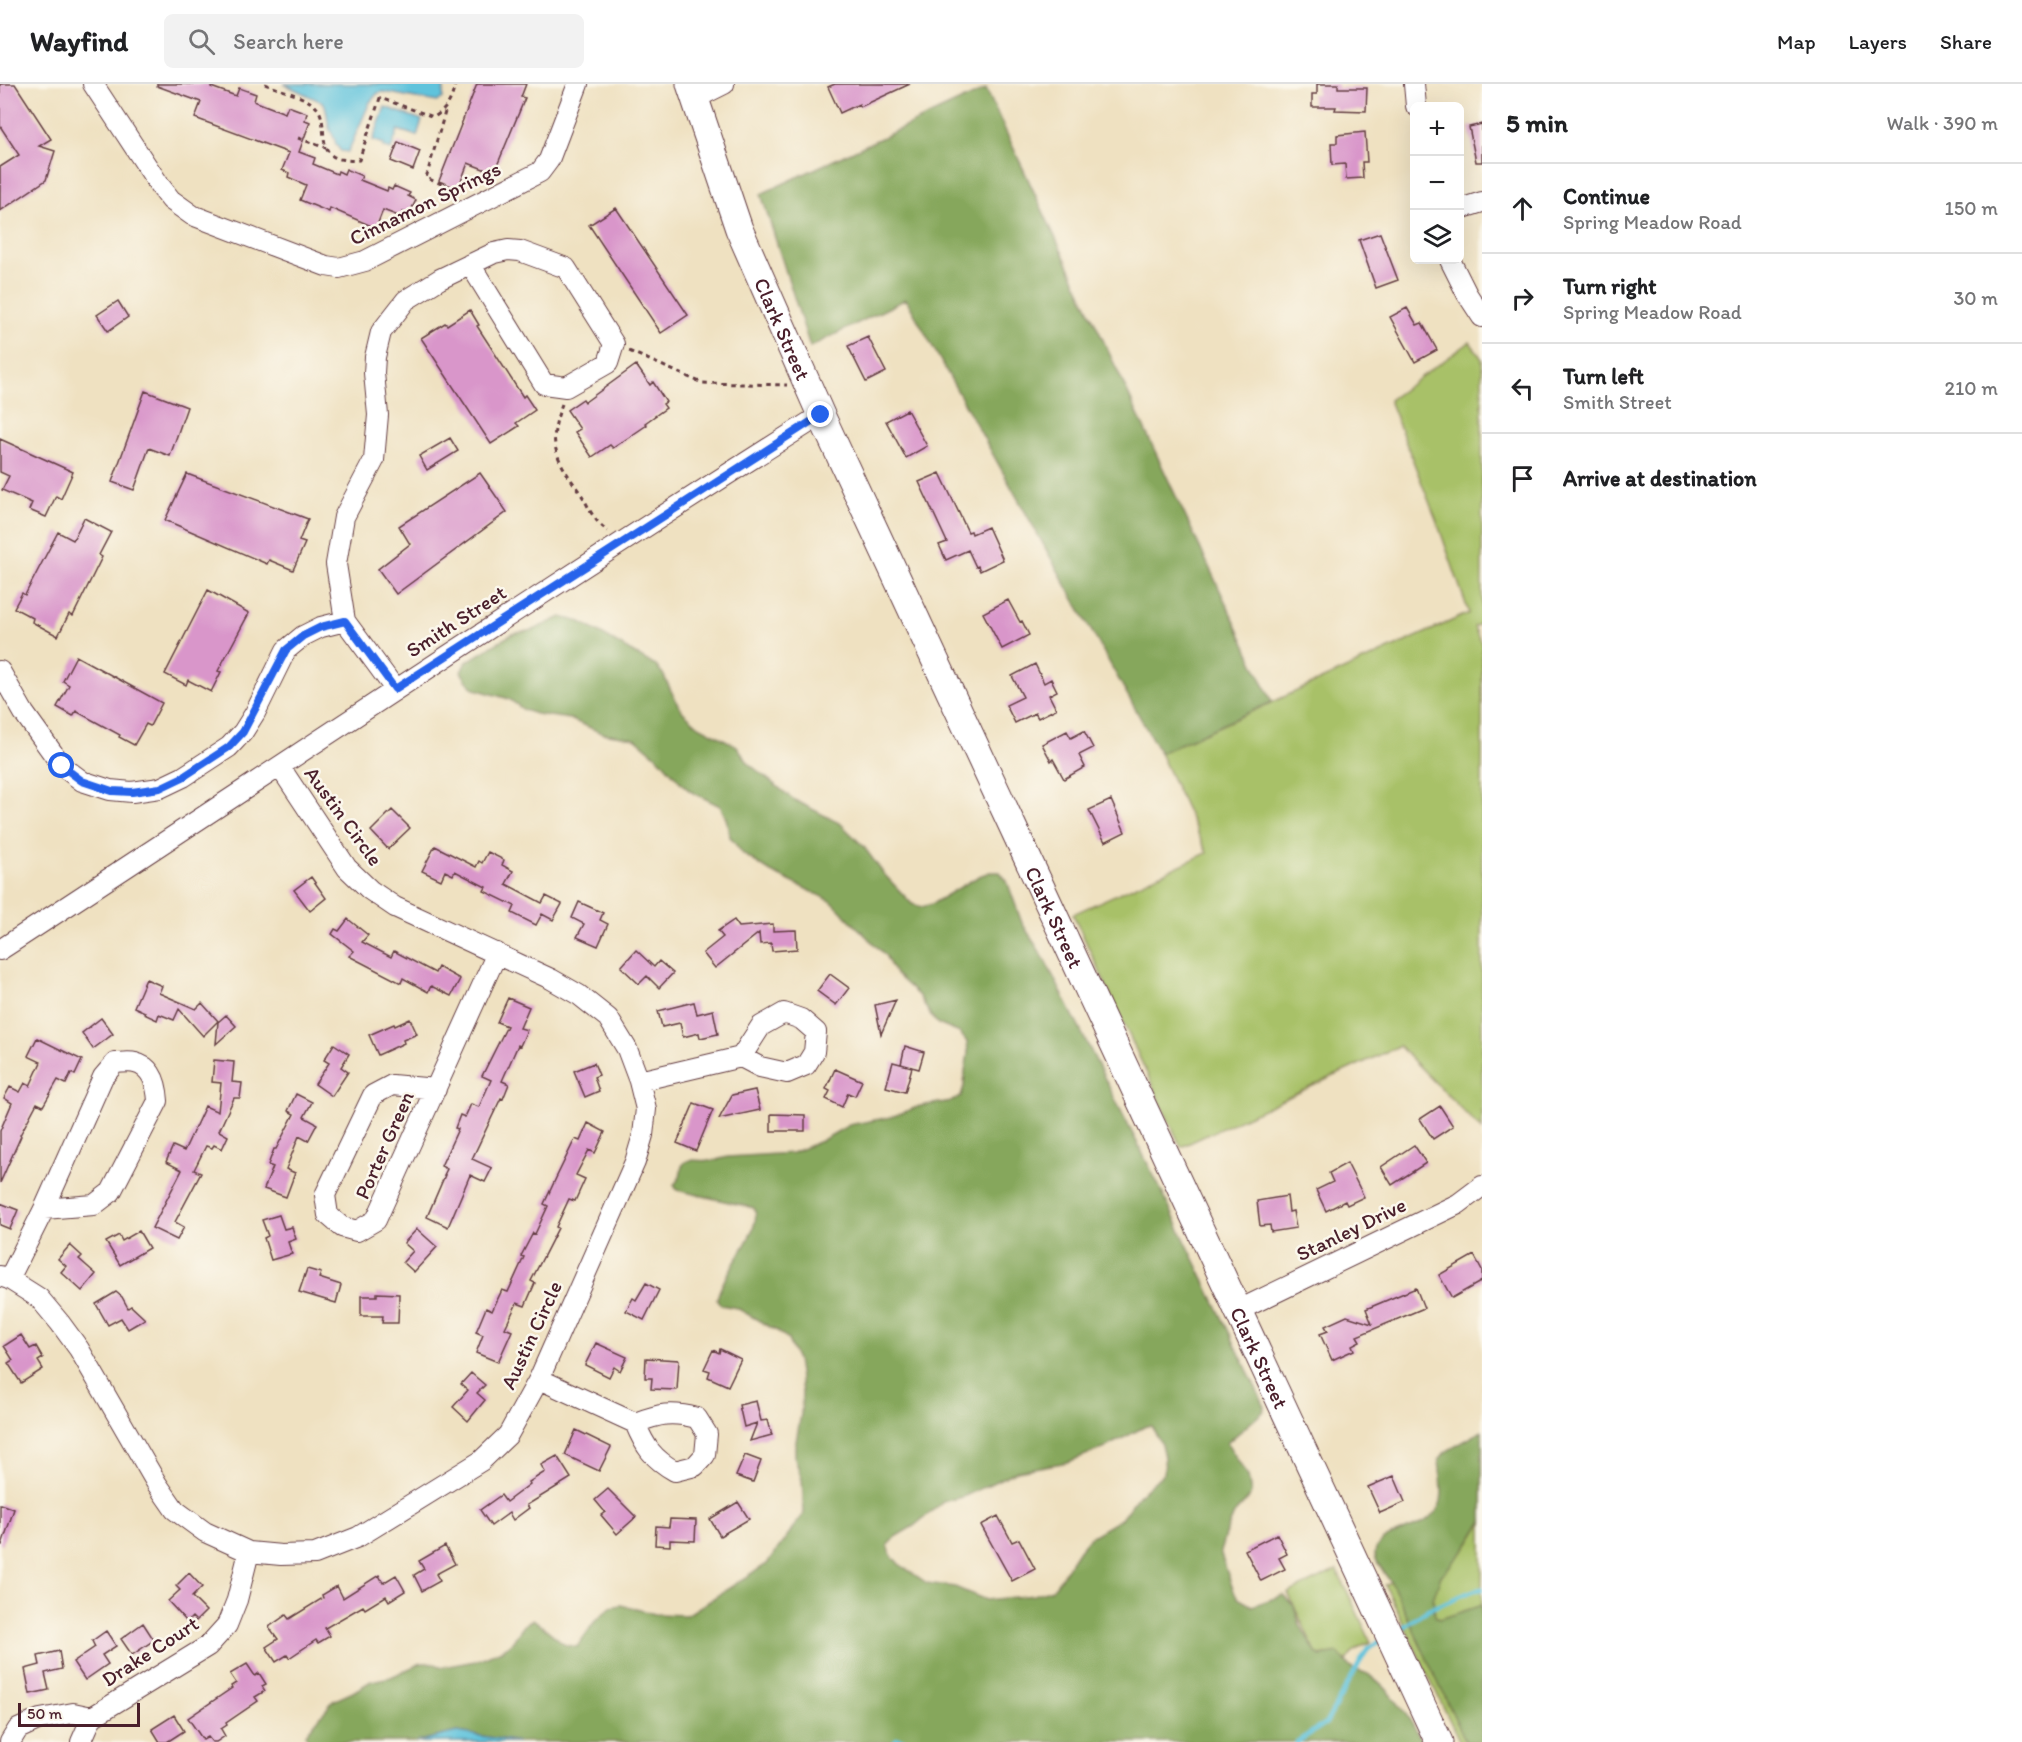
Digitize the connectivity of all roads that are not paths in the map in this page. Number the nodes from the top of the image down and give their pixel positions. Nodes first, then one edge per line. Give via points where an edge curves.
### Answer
1 (93, 84) edge
2 (578, 84) edge
3 (724, 84) edge
4 (1414, 84) edge
5 (692, 91) edge
6 (1416, 102) edge
7 (1482, 202) edge
8 (1464, 207) edge
9 (470, 264) junction
10 (1452, 264) edge
11 (1482, 317) edge
12 (821, 415) junction
13 (345, 621) junction
14 (0, 670) edge
15 (395, 689) junction
16 (280, 767) junction
17 (0, 950) edge
18 (497, 953) junction
19 (741, 1057) dead end
20 (639, 1081) junction
21 (436, 1089) junction
22 (1482, 1186) edge
23 (44, 1209) junction
24 (4, 1277) edge
25 (1237, 1311) junction
26 (539, 1379) junction
27 (635, 1423) dead end
28 (249, 1552) junction
29 (92, 1717) junction
30 (10, 1742) edge
31 (81, 1742) edge
32 (1438, 1742) edge

1 - 2 street, Cinnamon Springs via 176,204 203,220 339,268 365,261 537,174 546,165
3 - 5 street
4 - 6 street
5 - 12 main road, Clark Street via 739,229
7 - 8 street
9 - 9 street via 544,384 566,387 608,363 614,344 566,268 508,250
9 - 13 street via 406,300 381,332 374,373 378,415 374,460 344,517 336,564
10 - 11 street
12 - 15 street, Smith Street
12 - 25 main road, Clark Street
13 - 14 street via 321,627 286,650 249,723 229,747 160,788 132,792 82,781 62,766 24,713
13 - 15 street
15 - 16 street, Smith Street
16 - 17 street, Smith Street
16 - 18 street, Austin Circle via 347,868 370,891 395,907
18 - 20 street, Austin Circle via 579,995 608,1018
18 - 21 street, Porter Green
19 - 20 street
20 - 26 street, Austin Circle via 646,1109 635,1162
21 - 21 street, Porter Green via 376,1220 357,1231 342,1227 328,1215 325,1195 373,1095 392,1085
22 - 25 street, Stanley Drive via 1458,1204
23 - 23 street via 103,1077 115,1063 135,1063 150,1071 158,1101 111,1192 94,1204
23 - 24 street
24 - 28 street, Austin Circle via 39,1298 79,1349 175,1510 204,1532
25 - 32 main road, Clark Street
26 - 27 street
26 - 28 street, Austin Circle via 508,1435 481,1461 358,1537 315,1554
28 - 29 street, Drake Court via 227,1626 208,1646
29 - 30 street, Drake Court via 73,1713 40,1719 18,1729
29 - 31 street, Drake Court

